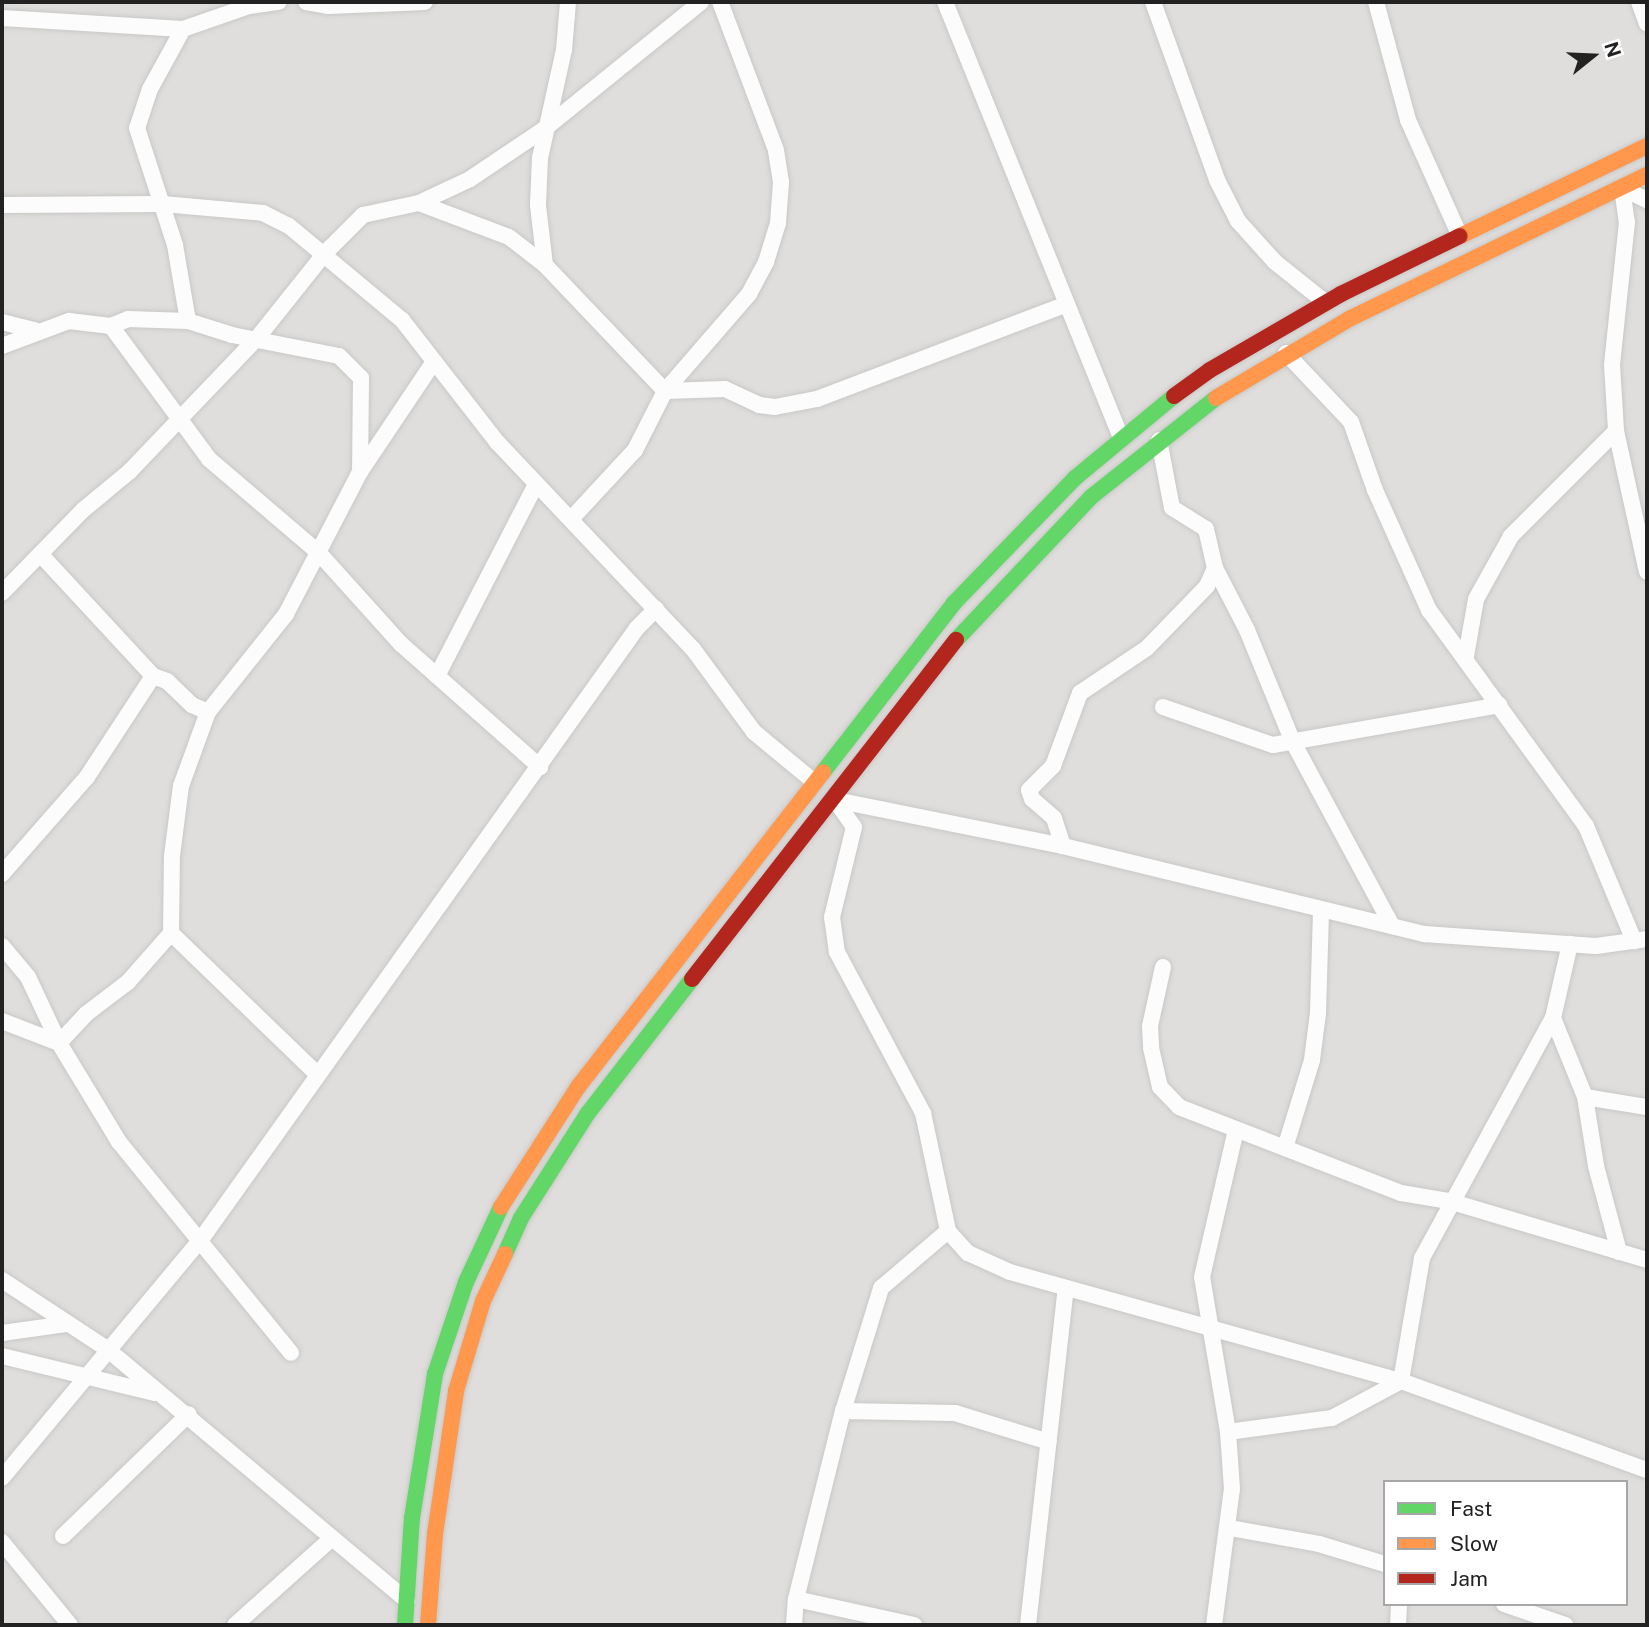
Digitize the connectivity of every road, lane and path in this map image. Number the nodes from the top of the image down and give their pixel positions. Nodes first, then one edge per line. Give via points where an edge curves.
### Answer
1 (279, 2) edge
2 (306, 2) edge
3 (425, 2) edge
4 (568, 2) edge
5 (701, 2) edge
6 (720, 2) edge
7 (945, 2) edge
8 (1153, 2) edge
9 (1376, 2) edge
10 (1639, 2) edge
11 (2, 18) edge
12 (1647, 24) edge
13 (183, 29) junction
14 (543, 130) junction
15 (1647, 146) edge
16 (1647, 175) edge
17 (1622, 187) junction
18 (1647, 200) edge
19 (419, 203) junction
20 (163, 204) junction
21 (2, 205) edge
22 (1460, 236) junction
23 (326, 253) junction
24 (545, 265) junction
25 (1325, 302) junction
26 (1066, 304) junction
27 (188, 321) junction
28 (2, 322) edge
29 (111, 326) junction
30 (37, 331) junction
31 (258, 337) junction
32 (2, 346) edge
33 (1286, 353) junction
34 (433, 363) junction
35 (664, 391) junction
36 (178, 417) junction
37 (1616, 431) junction
38 (1121, 438) junction
39 (1159, 440) junction
40 (360, 472) junction
41 (536, 484) junction
42 (1641, 508) edge
43 (572, 518) junction
44 (320, 553) junction
45 (41, 556) junction
46 (1215, 568) junction
47 (1647, 572) edge
48 (2, 593) edge
49 (656, 609) junction
50 (1466, 656) junction
51 (153, 676) junction
52 (437, 677) junction
53 (1500, 705) junction
54 (1163, 707) dead end
55 (208, 712) junction
56 (1293, 743) junction
57 (540, 767) junction
58 (813, 781) junction
59 (835, 800) junction
60 (1063, 846) junction
61 (2, 874) edge
62 (1321, 911) junction
63 (1392, 926) junction
64 (171, 933) junction
65 (1641, 940) edge
66 (1570, 944) junction
67 (2, 946) edge
68 (1164, 967) dead end
69 (1553, 1018) junction
70 (2, 1021) edge
71 (59, 1043) junction
72 (316, 1073) junction
73 (1585, 1097) junction
74 (1647, 1107) edge
75 (1237, 1130) junction
76 (1284, 1148) junction
77 (1450, 1202) junction
78 (948, 1231) junction
79 (202, 1238) junction
80 (1619, 1252) junction
81 (1647, 1260) edge
82 (2, 1280) edge
83 (1066, 1288) junction
84 (67, 1324) junction
85 (1209, 1328) junction
86 (2, 1333) edge
87 (107, 1349) junction
88 (291, 1353) dead end
89 (2, 1356) edge
90 (84, 1376) junction
91 (1401, 1381) junction
92 (161, 1394) junction
93 (843, 1411) junction
94 (189, 1414) junction
95 (1228, 1432) junction
96 (1049, 1442) junction
97 (1647, 1469) edge
98 (2, 1478) edge
99 (1230, 1528) junction
100 (62, 1536) dead end
101 (332, 1538) junction
102 (2, 1542) edge
103 (1383, 1563) edge
104 (796, 1599) junction
105 (407, 1601) junction
106 (1399, 1606) edge
107 (1510, 1606) edge
108 (70, 1625) edge
109 (235, 1625) edge
110 (405, 1625) edge
111 (428, 1625) edge
112 (794, 1625) edge
113 (914, 1625) edge
114 (1028, 1625) edge
115 (1214, 1625) edge
116 (1398, 1625) edge
117 (1565, 1625) edge

1 - 13 street via 249,6
2 - 3 street via 328,6
4 - 14 street via 564,50
5 - 14 street
6 - 35 street via 776,150 781,182 778,223 766,262 749,294
7 - 26 street
8 - 25 street via 1216,180 1238,220 1265,253
9 - 22 street via 1408,120
10 - 12 street
11 - 13 street
13 - 20 street via 150,89 137,128
14 - 19 street via 470,179
14 - 24 street via 538,205
15 - 22 main road
16 - 17 main road
17 - 18 street
17 - 33 main road
17 - 37 street via 1627,222 1612,365
19 - 23 street via 363,215
19 - 24 street via 509,237
20 - 21 street
20 - 23 street via 262,213
20 - 27 street via 176,245
22 - 25 main road
23 - 31 street
23 - 34 street via 402,320
24 - 35 street
25 - 38 main road via 1210,370
26 - 35 street via 817,399 775,407 759,405 725,389
26 - 38 street
27 - 29 street via 128,319
27 - 31 street via 232,335
28 - 30 street
29 - 30 street via 68,321
29 - 36 street
30 - 32 street
31 - 36 street
31 - 40 street via 339,356 353,365 361,378
33 - 39 main road
33 - 50 street via 1351,422 1423,598
34 - 40 street
34 - 41 street
35 - 43 street via 635,450
36 - 44 street via 209,459
36 - 45 street
37 - 42 street
37 - 50 street via 1511,536 1476,599
38 - 58 main road via 1019,533 954,603
39 - 46 street via 1171,508 1206,529
39 - 59 main road via 1091,497 969,624
40 - 44 street
41 - 43 street
41 - 52 street
42 - 47 street
43 - 49 street
44 - 52 street via 401,645
44 - 55 street via 286,614
45 - 48 street
45 - 51 street
46 - 56 street via 1247,630
46 - 60 street via 1207,586 1147,648 1080,692 1053,766 1029,790 1032,799 1054,818
49 - 57 street via 637,628
49 - 58 street via 754,732
50 - 53 street
51 - 55 street
51 - 61 street via 87,777
52 - 57 street
53 - 56 street
53 - 65 street via 1594,840
54 - 56 street via 1262,742
55 - 64 street via 181,786 172,856
56 - 63 street
57 - 72 street
58 - 105 main road via 578,1087 509,1190 466,1282 435,1374 412,1518
59 - 60 street
59 - 78 street via 854,827 832,917 837,952 923,1113
59 - 111 main road via 588,1113 521,1218 483,1301 456,1391 435,1534
60 - 62 street
62 - 63 street
62 - 76 street via 1312,1060
63 - 66 street via 1480,940
64 - 71 street via 128,982 86,1014
64 - 72 street
65 - 66 street
66 - 69 street
67 - 71 street via 28,977
68 - 75 street via 1150,1026 1160,1087 1179,1107
69 - 73 street
69 - 77 street
70 - 71 street
71 - 79 street via 119,1142
72 - 79 street via 310,1089
73 - 74 street
73 - 80 street via 1596,1166
75 - 76 street
75 - 85 street via 1202,1277
76 - 77 street via 1401,1193
77 - 80 street
77 - 91 street via 1422,1258
78 - 83 street via 988,1265
78 - 93 street via 881,1288
79 - 87 street
79 - 88 street
80 - 81 street
82 - 84 street
83 - 85 street
83 - 96 street
84 - 86 street
84 - 87 street
85 - 91 street
85 - 95 street
87 - 90 street
87 - 92 street
89 - 90 street
90 - 92 street
90 - 98 street
91 - 95 street via 1332,1418
91 - 97 street
92 - 94 street
93 - 96 street via 955,1413
93 - 104 street
94 - 100 street
94 - 101 street
95 - 99 street
96 - 114 street
99 - 103 street via 1319,1544
99 - 115 street
101 - 105 street
101 - 109 street
102 - 108 street
104 - 112 street
104 - 113 street
105 - 110 main road
106 - 116 street
107 - 117 street

